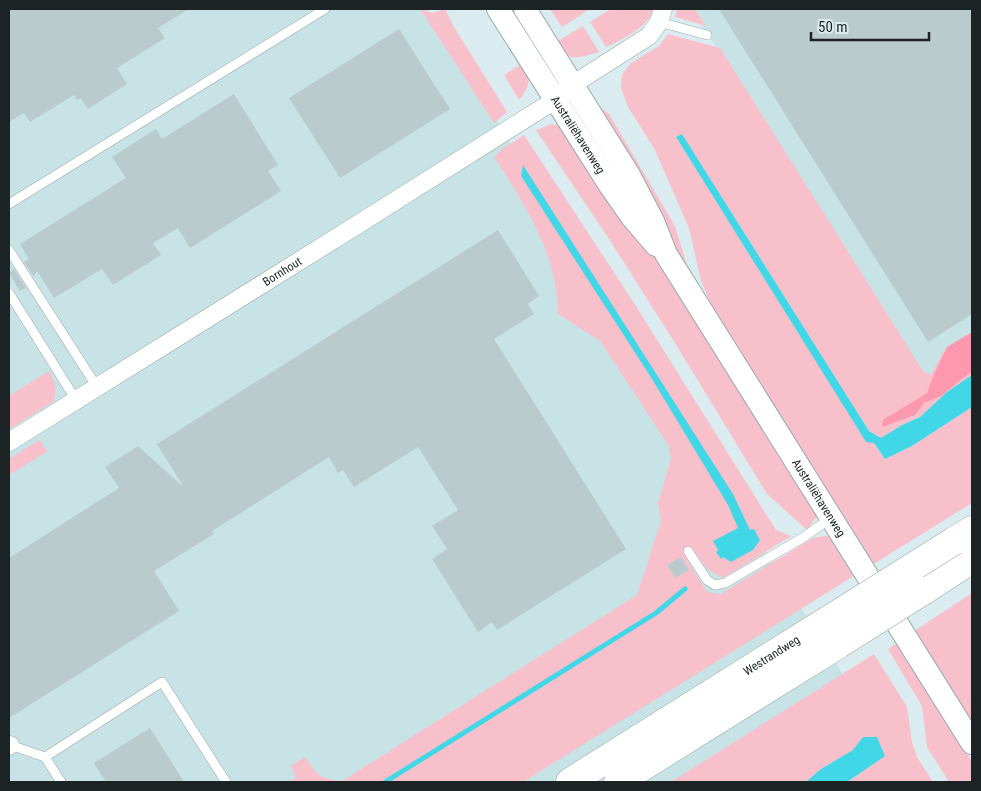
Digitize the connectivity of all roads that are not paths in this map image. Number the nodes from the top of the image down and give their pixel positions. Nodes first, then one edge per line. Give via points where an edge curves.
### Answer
1 (325, 9) edge
2 (498, 9) edge
3 (524, 9) edge
4 (661, 16) edge
5 (707, 35) dead end
6 (572, 85) junction
7 (555, 100) junction
8 (9, 204) edge
9 (9, 250) edge
10 (666, 254) junction
11 (9, 293) edge
12 (97, 388) junction
13 (76, 400) junction
14 (9, 442) edge
15 (832, 517) junction
16 (688, 551) dead end
17 (968, 554) edge
18 (832, 633) junction
19 (972, 743) edge
20 (9, 745) edge
21 (45, 757) junction
22 (61, 782) edge
23 (226, 782) edge
24 (570, 782) edge
25 (618, 782) edge

1 - 8 lane
2 - 7 street, Australiëhavenweg
3 - 6 street, Australiëhavenweg
4 - 5 lane
4 - 6 street, Australiëhavenweg via 649,36
6 - 7 street, Bornhout
6 - 10 street, Australiëhavenweg via 641,196
7 - 10 street, Australiëhavenweg via 632,217
7 - 12 street, Bornhout
9 - 12 lane
10 - 15 street, Australiëhavenweg
11 - 13 lane
12 - 13 street, Bornhout
13 - 14 street, Bornhout
15 - 16 lane via 725,583 715,585 707,580
15 - 19 street, Australiëhavenweg
17 - 18 highway, Westrandweg, bridge
17 - 18 highway, Westrandweg, bridge via 923,591
18 - 24 highway, Westrandweg
18 - 25 highway, Westrandweg
20 - 21 lane
21 - 22 lane
21 - 23 lane via 162,682

